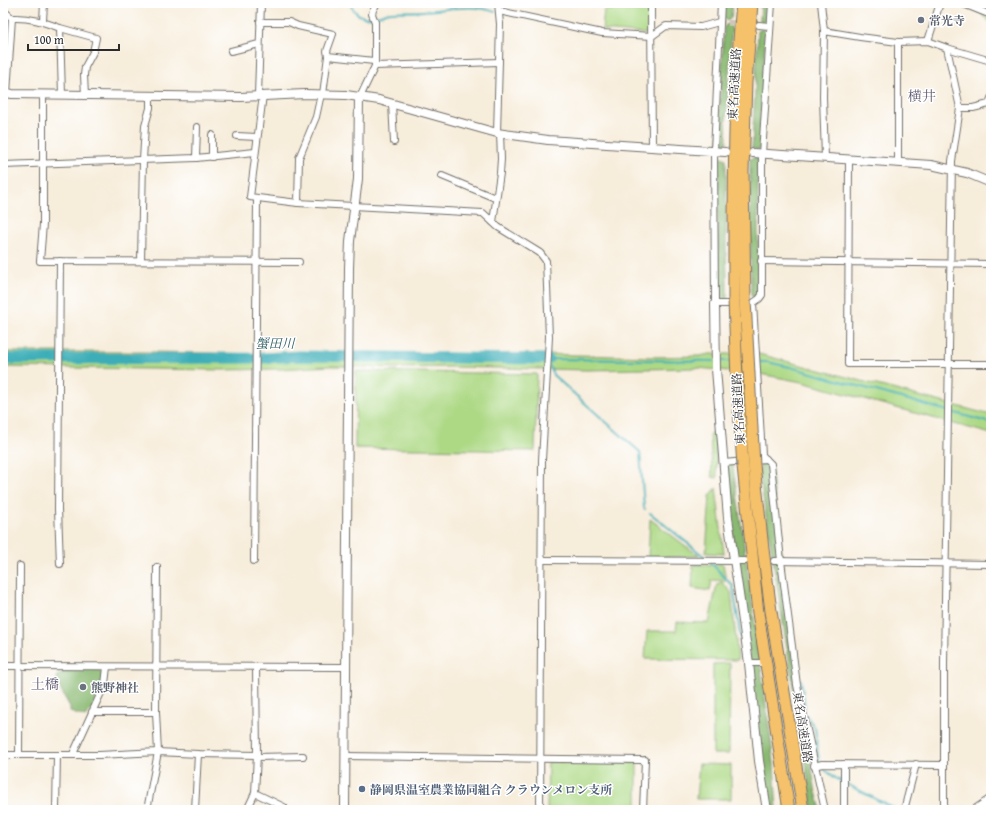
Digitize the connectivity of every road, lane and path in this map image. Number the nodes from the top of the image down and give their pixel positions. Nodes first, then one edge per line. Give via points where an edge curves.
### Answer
1 (44, 3) edge
2 (261, 3) edge
3 (377, 3) edge
4 (498, 3) edge
5 (721, 3) edge
6 (742, 3) edge
7 (752, 3) edge
8 (772, 3) edge
9 (821, 3) edge
10 (940, 3) edge
11 (961, 3) edge
12 (986, 3) edge
13 (991, 7) edge
14 (652, 8) dead end
15 (3, 10) edge
16 (499, 11) junction
17 (991, 15) edge
18 (12, 18) junction
19 (43, 21) junction
20 (260, 22) junction
21 (719, 22) junction
22 (759, 25) dead end
23 (770, 26) junction
24 (60, 28) junction
25 (824, 31) junction
26 (652, 36) junction
27 (928, 41) junction
28 (898, 42) junction
29 (259, 44) junction
30 (947, 48) junction
31 (231, 51) dead end
32 (328, 56) junction
33 (991, 61) edge
34 (499, 62) junction
35 (374, 63) junction
36 (5, 93) edge
37 (43, 94) junction
38 (322, 94) junction
39 (261, 95) junction
40 (62, 96) junction
41 (85, 96) junction
42 (150, 96) junction
43 (360, 97) junction
44 (991, 98) edge
45 (392, 103) junction
46 (960, 108) junction
47 (198, 127) dead end
48 (498, 133) junction
49 (212, 135) dead end
50 (237, 136) dead end
51 (257, 137) junction
52 (394, 142) dead end
53 (652, 147) junction
54 (714, 151) junction
55 (255, 152) junction
56 (725, 152) dead end
57 (752, 153) dead end
58 (762, 154) junction
59 (212, 157) junction
60 (196, 158) junction
61 (825, 158) junction
62 (849, 159) junction
63 (143, 160) junction
64 (898, 162) junction
65 (42, 164) junction
66 (3, 165) edge
67 (952, 169) junction
68 (442, 176) dead end
69 (991, 183) edge
70 (257, 198) junction
71 (496, 198) junction
72 (298, 203) junction
73 (354, 206) junction
74 (492, 222) junction
75 (60, 261) junction
76 (141, 261) junction
77 (257, 261) junction
78 (761, 261) junction
79 (299, 262) dead end
80 (849, 262) junction
81 (950, 263) junction
82 (991, 264) edge
83 (744, 301) junction
84 (715, 304) junction
85 (949, 364) junction
86 (991, 364) edge
87 (766, 459) junction
88 (724, 464) junction
89 (542, 560) junction
90 (254, 561) dead end
91 (734, 561) junction
92 (745, 561) dead end
93 (778, 561) junction
94 (946, 563) junction
95 (60, 564) dead end
96 (991, 564) edge
97 (20, 566) dead end
98 (157, 567) dead end
99 (794, 662) junction
100 (749, 663) junction
101 (760, 663) dead end
102 (787, 663) dead end
103 (3, 666) edge
104 (19, 666) junction
105 (107, 666) junction
106 (156, 667) junction
107 (256, 667) junction
108 (346, 667) junction
109 (785, 699) junction
110 (92, 712) junction
111 (156, 712) junction
112 (158, 752) junction
113 (73, 754) junction
114 (198, 754) junction
115 (3, 755) edge
116 (19, 755) junction
117 (57, 755) junction
118 (257, 756) junction
119 (303, 756) dead end
120 (345, 756) junction
121 (541, 759) junction
122 (844, 764) junction
123 (916, 764) junction
124 (944, 765) junction
125 (814, 766) junction
126 (256, 793) junction
127 (991, 799) edge
128 (284, 807) dead end
129 (56, 810) edge
130 (147, 810) edge
131 (195, 810) edge
132 (247, 810) edge
133 (344, 810) edge
134 (540, 810) edge
135 (643, 810) edge
136 (767, 810) edge
137 (789, 810) edge
138 (803, 810) edge
139 (808, 810) edge
140 (825, 810) edge
141 (844, 810) edge
142 (904, 810) edge
143 (944, 810) edge
144 (975, 810) edge

1 - 19 street
2 - 20 street
3 - 35 street via 372,14 375,22
4 - 16 street
5 - 21 street
6 - 83 highway, 東名高速道路 via 734,171
7 - 83 highway, 東名高速道路 via 743,171
8 - 23 street
9 - 25 street
10 - 27 street
11 - 17 street
12 - 13 street
14 - 26 street
15 - 18 street
16 - 26 street via 602,33
16 - 34 street
18 - 19 street
18 - 36 street
19 - 24 street
20 - 29 street
20 - 32 street via 289,22 333,34 327,51
21 - 26 street via 701,27 666,26
21 - 54 street
22 - 23 street
23 - 58 street
24 - 40 street
24 - 41 street via 96,38 93,52 85,67
25 - 28 street
25 - 61 street
26 - 53 street
27 - 28 street
27 - 30 street
28 - 64 street
29 - 31 street
29 - 39 street
30 - 33 street
30 - 46 street
32 - 35 street
32 - 38 street
34 - 35 street
34 - 48 street
35 - 43 street
36 - 37 street
37 - 40 street
37 - 65 street
38 - 39 street
38 - 43 street
38 - 72 street via 300,158
39 - 42 street
39 - 51 street
40 - 41 street
41 - 42 street
42 - 63 street
43 - 45 street
43 - 73 street via 358,179
44 - 46 street via 989,104
45 - 48 street
45 - 52 street
46 - 67 street
47 - 60 street
48 - 53 street via 548,140
48 - 71 street via 501,159
49 - 59 street
50 - 51 street
51 - 55 street
53 - 54 street
54 - 56 street
54 - 84 street
55 - 59 street
55 - 70 street via 250,197
57 - 58 street
58 - 61 street
58 - 78 street
59 - 60 street
60 - 63 street
61 - 62 street
62 - 64 street
62 - 80 street
63 - 65 street
63 - 76 street
64 - 67 street
65 - 66 street
65 - 75 street via 43,224 40,261
67 - 69 street
67 - 81 street
68 - 71 street
70 - 72 street
70 - 77 street
71 - 74 street
72 - 73 street
73 - 74 street via 483,213
73 - 108 street via 349,268
74 - 89 street via 540,254 546,261 549,337 542,460
75 - 76 street
75 - 95 street
76 - 77 street
77 - 79 street
77 - 90 street
78 - 80 street
78 - 83 street via 762,295 759,299
80 - 81 street
80 - 85 street via 848,364
81 - 82 street
81 - 85 street
83 - 84 street
83 - 87 street via 755,358 762,455
83 - 109 highway, 東名高速道路, bridge via 754,465 763,549
83 - 137 highway, 東名高速道路, bridge via 737,380 743,466 758,613
84 - 88 street via 716,369
85 - 86 street
85 - 94 street
87 - 88 street
87 - 93 street via 771,464
88 - 91 street
89 - 91 street
89 - 121 street
91 - 92 street
91 - 100 street
93 - 94 street
93 - 99 street
94 - 96 street
94 - 124 street
97 - 104 street
98 - 106 street
99 - 102 street
99 - 125 street
100 - 101 street
100 - 136 street
103 - 104 street
104 - 105 street
104 - 116 street
105 - 106 street
105 - 110 street via 105,684
106 - 107 street
106 - 111 street
107 - 108 street
107 - 118 street
108 - 120 street
109 - 138 highway, 東名高速道路
109 - 139 highway
110 - 111 street
110 - 113 street
111 - 112 street
112 - 113 street
112 - 114 street
112 - 130 street
113 - 117 street
114 - 118 street
114 - 131 street
115 - 116 street
116 - 117 street
117 - 129 street
118 - 119 street
118 - 126 street
120 - 121 street
120 - 133 street
121 - 134 street
121 - 135 street via 643,760
122 - 123 street
122 - 125 street
122 - 141 street
123 - 124 street
123 - 142 street
124 - 143 street
125 - 140 street
126 - 128 street
126 - 132 street
127 - 144 street

